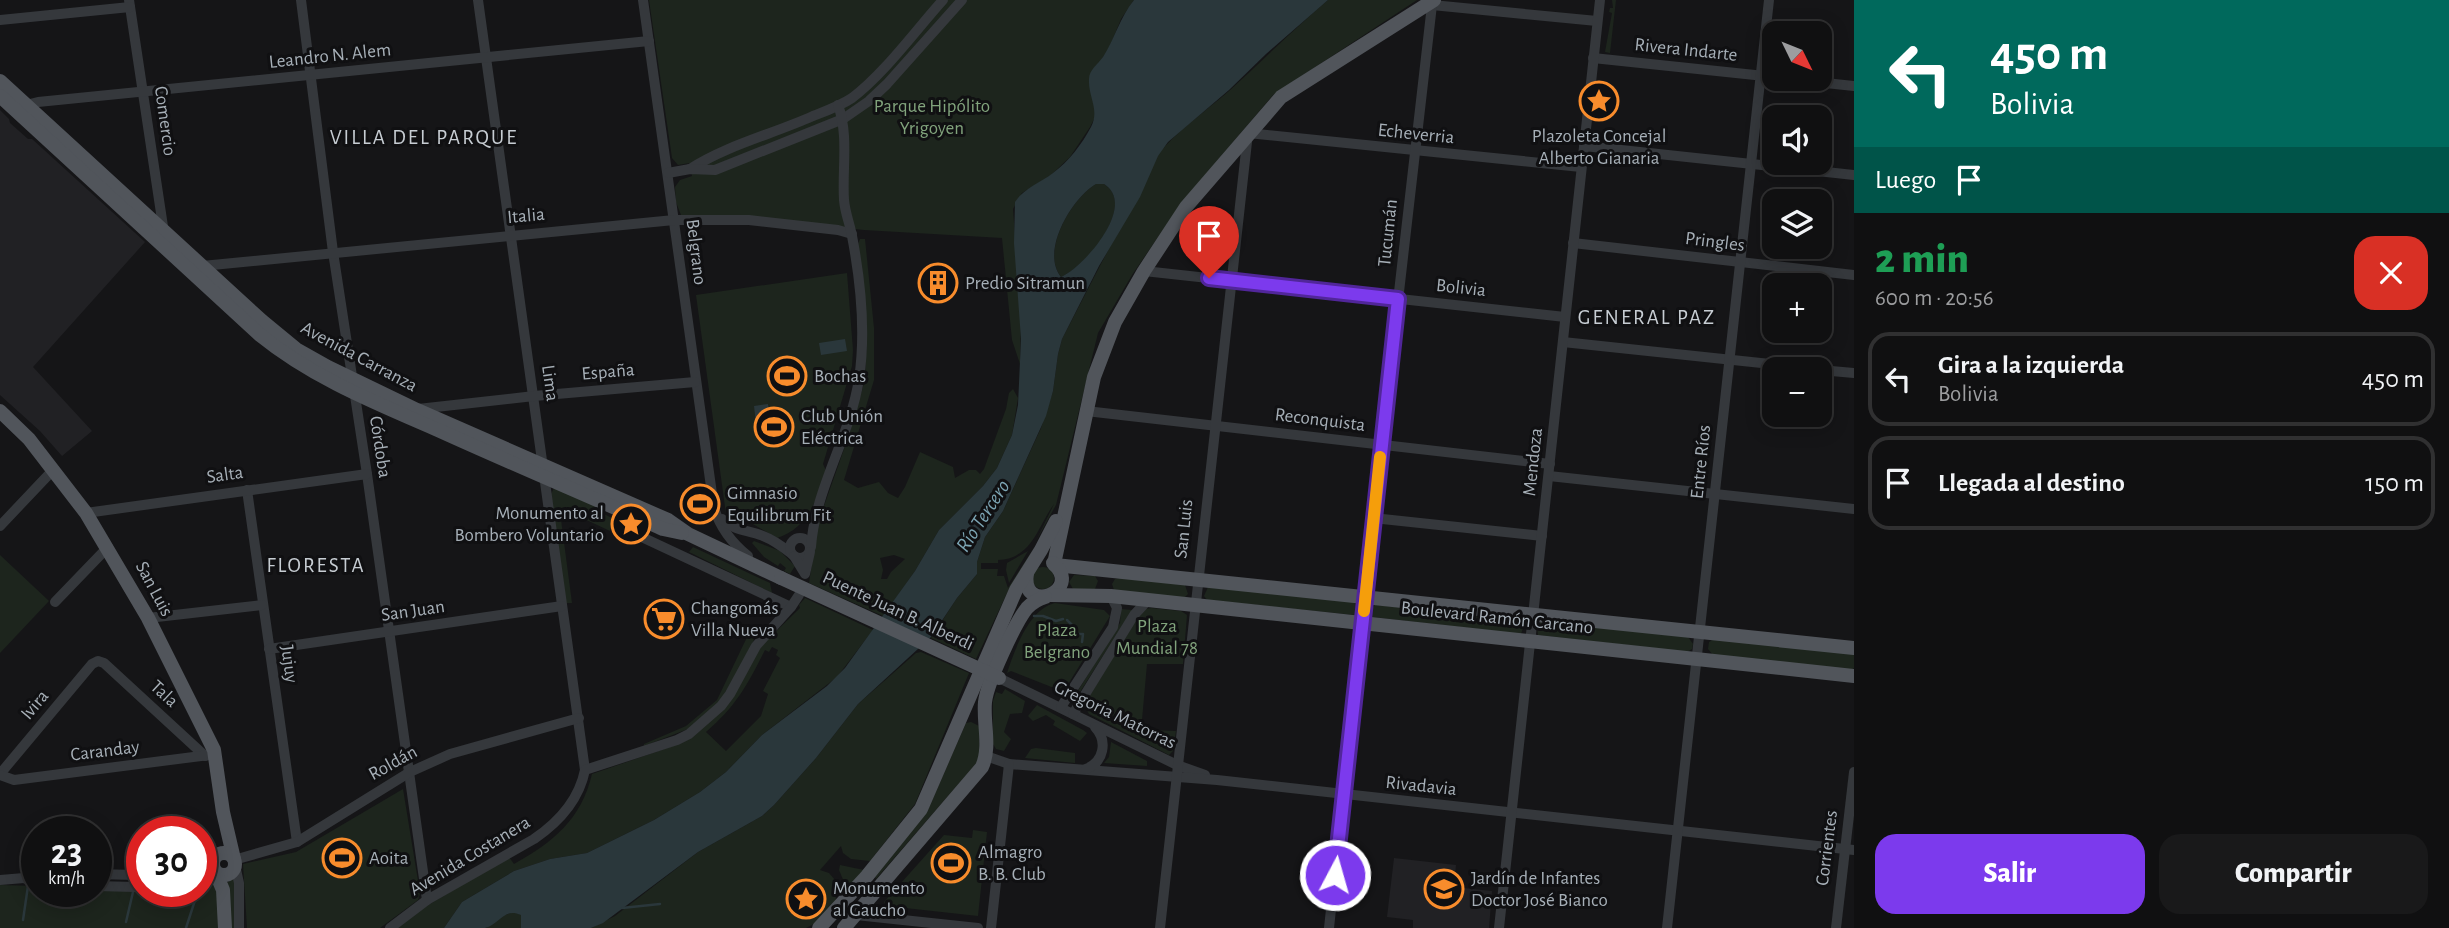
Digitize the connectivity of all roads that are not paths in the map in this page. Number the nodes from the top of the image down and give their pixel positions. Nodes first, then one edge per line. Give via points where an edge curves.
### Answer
1 (301, 0) edge
2 (478, 0) edge
3 (643, 0) edge
4 (943, 0) edge
5 (962, 0) edge
6 (1600, 0) edge
7 (1769, 0) edge
8 (1432, 2) edge
9 (130, 4) edge
10 (0, 20) edge
11 (1597, 21) junction
12 (649, 41) junction
13 (486, 57) junction
14 (1593, 58) junction
15 (312, 76) junction
16 (1761, 76) junction
17 (0, 81) edge
18 (1832, 84) edge
19 (1854, 86) edge
20 (143, 92) junction
21 (0, 96) edge
22 (838, 105) junction
23 (23, 109) junction
24 (843, 119) junction
25 (1248, 133) junction
26 (1584, 146) junction
27 (1415, 152) junction
28 (1751, 164) junction
29 (1581, 167) junction
30 (690, 169) junction
31 (667, 173) junction
32 (1854, 175) edge
33 (674, 220) junction
34 (163, 230) junction
35 (852, 234) junction
36 (512, 235) junction
37 (1573, 243) junction
38 (166, 247) junction
39 (333, 252) junction
40 (1741, 263) junction
41 (202, 266) junction
42 (1144, 271) junction
43 (1854, 275) edge
44 (1231, 281) junction
45 (1398, 299) junction
46 (1565, 317) junction
47 (1563, 342) junction
48 (1730, 360) junction
49 (1762, 363) edge
50 (1832, 370) edge
51 (1854, 373) edge
52 (695, 382) junction
53 (352, 385) junction
54 (534, 396) junction
55 (460, 404) junction
56 (417, 410) junction
57 (0, 411) edge
58 (1086, 411) junction
59 (398, 413) junction
60 (1214, 426) junction
61 (462, 429) junction
62 (1381, 445) junction
63 (54, 469) junction
64 (1550, 470) junction
65 (544, 471) junction
66 (367, 474) junction
67 (1071, 477) junction
68 (247, 490) junction
69 (1716, 494) junction
70 (714, 508) junction
71 (1854, 509) edge
72 (621, 510) junction
73 (86, 513) junction
74 (1373, 518) junction
75 (813, 524) junction
76 (0, 526) edge
77 (754, 533) junction
78 (688, 534) junction
79 (1542, 536) junction
80 (796, 538) junction
81 (775, 541) junction
82 (108, 547) junction
83 (810, 549) junction
84 (682, 555) junction
85 (793, 555) junction
86 (753, 562) junction
87 (1054, 564) junction
88 (1030, 567) junction
89 (1122, 573) junction
90 (781, 578) joint
91 (1198, 580) junction
92 (799, 595) dead end
93 (768, 596) junction
94 (1048, 596) junction
95 (1111, 596) junction
96 (1365, 597) junction
97 (1147, 600) junction
98 (55, 602) dead end
99 (262, 605) junction
100 (1195, 605) junction
101 (562, 606) junction
102 (791, 607) junction
103 (1532, 616) junction
104 (148, 618) junction
105 (1362, 623) junction
106 (771, 628) junction
107 (389, 632) junction
108 (1701, 633) junction
109 (1529, 640) junction
110 (1854, 648) edge
111 (269, 649) junction
112 (1698, 659) junction
113 (98, 661) joint
114 (1854, 676) edge
115 (999, 678) joint
116 (1060, 707) junction
117 (1073, 714) junction
118 (579, 718) junction
119 (959, 720) junction
120 (1091, 723) junction
121 (986, 727) junction
122 (210, 755) junction
123 (986, 756) junction
124 (1009, 764) junction
125 (1086, 769) junction
126 (585, 770) junction
127 (1177, 771) junction
128 (410, 772) junction
129 (1854, 772) edge
130 (0, 774) edge
131 (1217, 780) joint
132 (1344, 796) junction
133 (223, 812) junction
134 (1511, 813) junction
135 (1679, 832) junction
136 (297, 842) junction
137 (217, 843) edge
138 (1849, 850) edge
139 (217, 862) edge
140 (234, 864) junction
141 (867, 876) junction
142 (21, 878) edge
143 (217, 878) edge
144 (0, 880) edge
145 (880, 887) junction
146 (223, 890) junction
147 (427, 900) junction
148 (856, 915) junction
149 (225, 928) edge
150 (239, 928) edge
151 (390, 928) edge
152 (818, 928) edge
153 (844, 928) edge
154 (978, 928) edge
155 (991, 928) edge
156 (1160, 928) edge
157 (1329, 928) edge
158 (1499, 928) edge
159 (1667, 928) edge
160 (1836, 928) edge

1 - 15 street, Córdoba
2 - 13 street, Lima
3 - 12 street, Belgrano
4 - 22 street via 877,74
5 - 24 street via 887,84
6 - 11 street, Mendoza
7 - 16 street, Entre Ríos
8 - 11 street
8 - 25 main road via 1293,88
8 - 27 street, Tucumán
9 - 10 street
9 - 20 street, Comercio
11 - 14 street, Mendoza
12 - 13 street, Leandro N. Alem
12 - 31 street, Belgrano
13 - 15 street, Leandro N. Alem
13 - 36 street, Lima
14 - 16 street, Rivera Indarte
14 - 26 street, Mendoza
15 - 20 street, Leandro N. Alem
15 - 39 street, Córdoba
16 - 28 street, Entre Ríos
17 - 23 main road, Avenida Carranza
18 - 19 street
20 - 23 street, Leandro N. Alem via 38,102
20 - 34 street, Comercio
21 - 23 main road, Avenida Carranza
22 - 24 street
22 - 30 street
23 - 34 main road, Avenida Carranza
23 - 38 main road, Avenida Carranza
24 - 30 street via 715,170
24 - 35 street via 844,202
25 - 27 street, Echeverria
25 - 42 main road via 1186,207
25 - 44 street, San Luis
26 - 28 street
26 - 29 street, Mendoza
27 - 29 street, Echeverria
27 - 45 street, Tucumán
28 - 32 street
28 - 40 street, Entre Ríos
29 - 37 street, Mendoza
30 - 31 street
31 - 33 street, Belgrano
33 - 35 street, Italia via 749,220
33 - 36 street, Italia
33 - 52 street, Belgrano
34 - 38 street, Comercio
34 - 41 main road, Avenida Carranza
35 - 75 street via 862,316 859,381
36 - 39 street, Italia
36 - 54 street, Lima
37 - 40 street, Pringles
37 - 46 street, Mendoza
38 - 53 main road, Avenida Carranza via 277,349 310,370
39 - 41 street, Italia
39 - 53 street, Córdoba
40 - 43 street, Pringles
40 - 48 street, Entre Ríos
41 - 53 main road, Avenida Carranza via 290,344
42 - 44 street, Bolivia
42 - 58 main road via 1115,322
44 - 45 street, Bolivia
44 - 60 street, San Luis
45 - 46 street, Bolivia
45 - 62 street, Tucumán
46 - 47 street, Mendoza
47 - 48 street
47 - 64 street, Mendoza
48 - 49 street
48 - 69 street, Entre Ríos
50 - 51 street
52 - 54 street, España
52 - 70 street, Belgrano
53 - 56 main road, Avenida Carranza
53 - 59 main road, Avenida Carranza
53 - 66 street, Córdoba
54 - 55 street, España
54 - 65 street, Lima
55 - 56 street, España
55 - 61 street via 450,416
56 - 59 street, España
56 - 61 main road, Avenida Carranza
57 - 63 main road, San Luis
58 - 60 street, Reconquista
58 - 67 main road
59 - 65 main road, Avenida Carranza
60 - 62 street, Reconquista
60 - 91 street, San Luis
61 - 65 main road, Avenida Carranza
62 - 64 street, Reconquista
62 - 74 street, Tucumán
63 - 73 main road, San Luis
63 - 76 street
64 - 69 street, Reconquista
64 - 79 street, Mendoza
65 - 72 main road, Avenida Carranza
65 - 78 main road, Avenida Carranza via 668,520
65 - 101 street, Lima
66 - 68 street, Salta
66 - 107 street, Córdoba
67 - 87 main road
67 - 88 main road via 1056,520
68 - 73 street, Salta
68 - 99 street, Jujuy
69 - 71 street, Reconquista
69 - 108 street, Entre Ríos
70 - 77 street via 733,528
70 - 86 street, Belgrano via 738,549
72 - 78 main road, Avenida Carranza via 663,529
72 - 84 street via 616,525
73 - 82 main road, San Luis
74 - 79 street
74 - 96 street, Tucumán
75 - 80 street
75 - 83 street
77 - 81 street
77 - 86 street via 742,541
78 - 84 street
78 - 86 main road, Avenida Carranza
79 - 103 street, Mendoza
80 - 81 street
80 - 83 street via 807,540
80 - 85 street via 789,547
81 - 85 street
82 - 98 street
82 - 104 main road, San Luis
83 - 85 street via 803,558
83 - 85 street via 805,577
84 - 93 street
86 - 90 main road, Avenida Carranza
87 - 88 main road via 1042,561
87 - 89 main road, Boulevard Ramón Carcano
87 - 94 main road via 1061,575 1060,587
88 - 94 main road via 1028,589
88 - 119 main road
89 - 91 main road, Boulevard Ramón Carcano
89 - 95 main road via 1107,580 1106,593
90 - 115 main road, Puente Juan B. Alberdi, bridge
91 - 96 main road, Boulevard Ramón Carcano
91 - 100 street, San Luis
92 - 102 street
93 - 102 street
93 - 106 street via 774,613
94 - 95 main road, Boulevard Ramón Carcano
94 - 121 main road via 1034,602 1021,617 990,684
95 - 97 main road, Boulevard Ramón Carcano
95 - 116 street via 1117,608 1113,627
96 - 103 main road, Boulevard Ramón Carcano
96 - 105 street, Tucumán
97 - 100 main road, Boulevard Ramón Carcano
97 - 117 street
99 - 104 street
99 - 111 street, Jujuy
100 - 105 main road, Boulevard Ramón Carcano
100 - 127 street, San Luis
101 - 107 street, San Juan
101 - 118 street, Lima
102 - 106 street
103 - 108 main road, Boulevard Ramón Carcano
103 - 109 street, Mendoza
104 - 122 main road, San Luis via 212,743
105 - 109 main road, Boulevard Ramón Carcano
105 - 132 street, Tucumán
106 - 126 street via 725,701 689,734
107 - 111 street, San Juan
107 - 128 street, Córdoba
108 - 110 main road, Boulevard Ramón Carcano
108 - 112 street, Entre Ríos
109 - 112 main road, Boulevard Ramón Carcano
109 - 134 street, Mendoza
111 - 136 street, Jujuy
112 - 114 main road, Boulevard Ramón Carcano
112 - 135 street, Entre Ríos
113 - 122 street, Tala
113 - 130 street, Ivira
115 - 116 street, Gregoria Matorras
116 - 117 street, Gregoria Matorras
117 - 120 street, Gregoria Matorras
118 - 126 street, Lima
118 - 128 street, Roldán via 450,754
119 - 121 main road via 975,716
119 - 141 main road via 921,809
120 - 125 street via 1099,730 1102,752
120 - 127 street, Gregoria Matorras
121 - 123 main road
122 - 130 street, Caranday via 14,780
122 - 133 main road, San Luis
123 - 124 street
123 - 145 main road via 978,772
124 - 125 street
124 - 155 street
125 - 127 street
126 - 147 street, Avenida Costanera via 570,806 549,829
127 - 131 street, Gregoria Matorras
127 - 156 street, San Luis
128 - 136 street, Roldán
128 - 147 street, Córdoba
129 - 138 street, Corrientes
131 - 132 street, Rivadavia
132 - 134 street, Rivadavia
132 - 157 street, Tucumán
133 - 137 main road, San Luis
133 - 140 main road, San Luis
134 - 135 street, Rivadavia
134 - 158 street, Mendoza
135 - 138 street, Rivadavia
135 - 159 street, Entre Ríos
136 - 140 street, Roldán
138 - 160 street, Corrientes
139 - 140 main road via 225,853
140 - 146 main road
140 - 150 street via 239,883
141 - 145 main road
141 - 152 main road
142 - 144 street
143 - 146 main road
145 - 148 main road
146 - 149 main road
147 - 151 street, Avenida Costanera
148 - 153 main road
148 - 154 street

